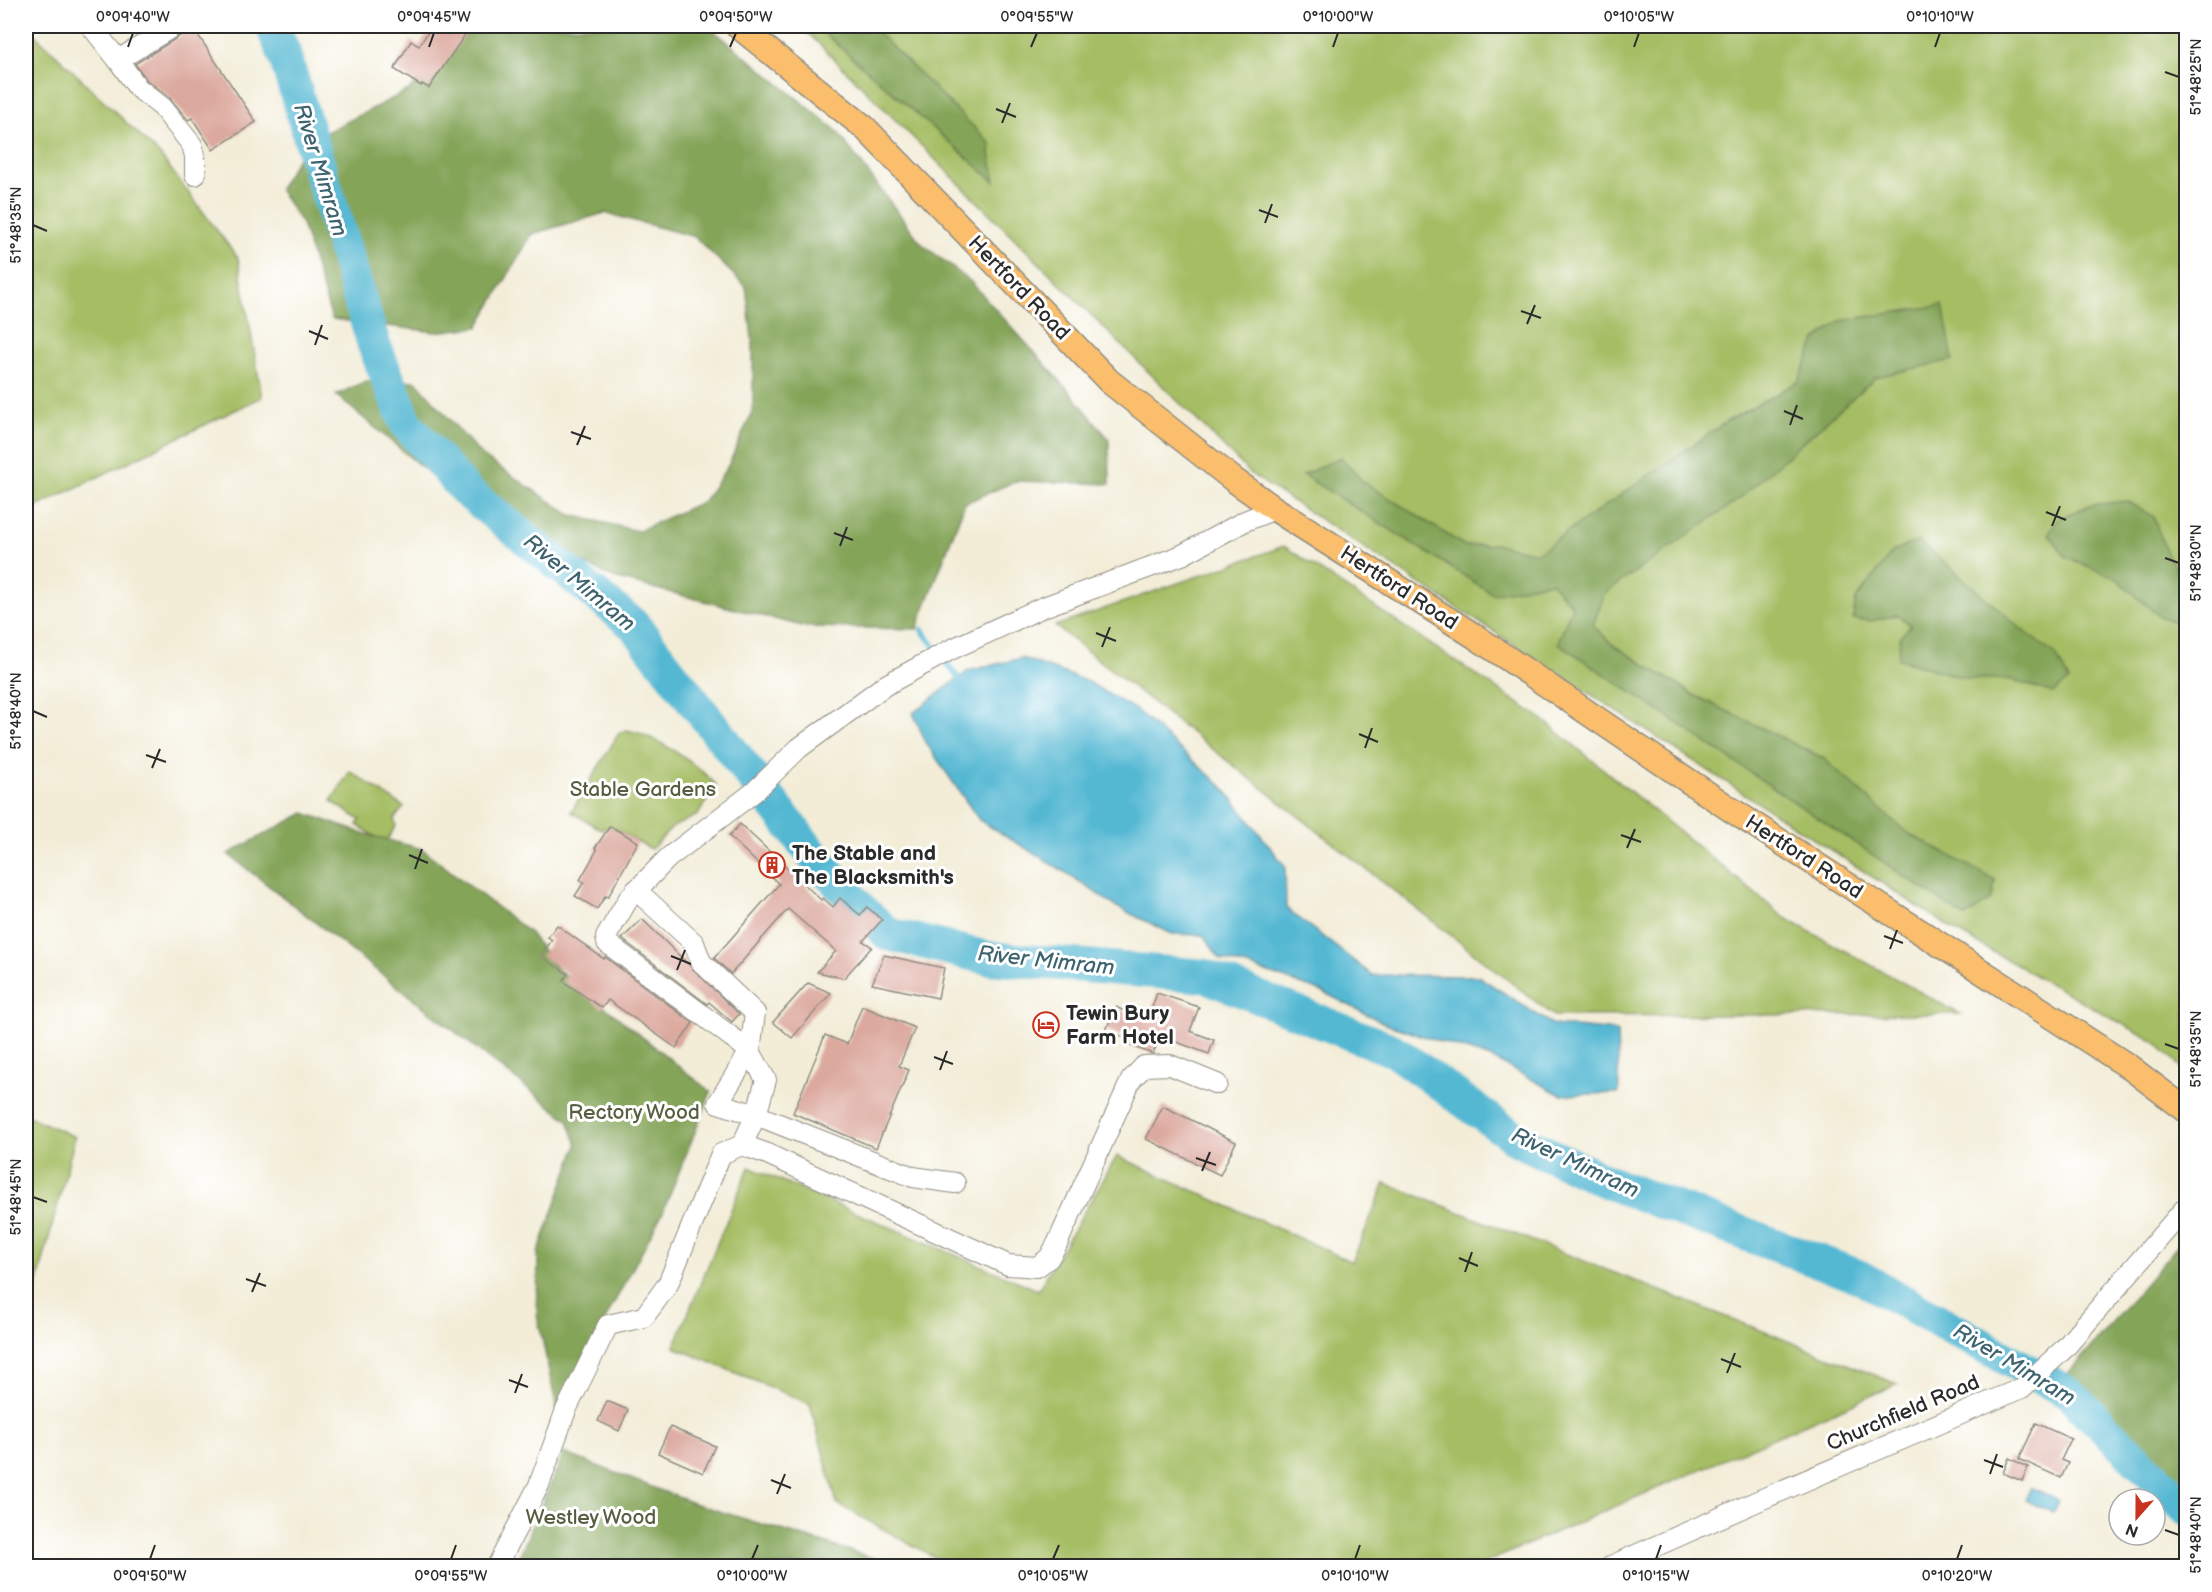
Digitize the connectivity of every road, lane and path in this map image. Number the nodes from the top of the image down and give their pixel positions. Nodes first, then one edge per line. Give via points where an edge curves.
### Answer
1 (91, 26) edge
2 (174, 26) edge
3 (738, 26) edge
4 (118, 60) junction
5 (195, 175) dead end
6 (1275, 509) junction
7 (636, 890) junction
8 (750, 1051) junction
9 (1218, 1084) dead end
10 (2187, 1110) edge
11 (756, 1115) junction
12 (742, 1145) junction
13 (955, 1183) dead end
14 (2187, 1208) edge
15 (497, 1566) edge
16 (1611, 1566) edge

1 - 4 street
2 - 4 street
3 - 6 main road, Hertford Road via 865,128 1109,381
4 - 5 street via 138,88 162,107 192,145
6 - 7 street via 1182,555 1041,608 884,686 799,748 754,792 668,858
6 - 10 main road, Hertford Road via 2128,1066
7 - 8 street via 694,943 701,962 755,1013
7 - 8 street via 606,937 607,943
8 - 11 street via 766,1080
8 - 11 street via 718,1103
9 - 12 street via 1170,1065 1144,1066 1131,1080 1057,1244 1037,1267 1008,1265
11 - 12 street
11 - 13 street via 913,1177
12 - 15 street via 721,1154 668,1284 644,1317 608,1325 566,1410 539,1485
14 - 16 street, Churchfield Road via 2064,1349 2022,1388

